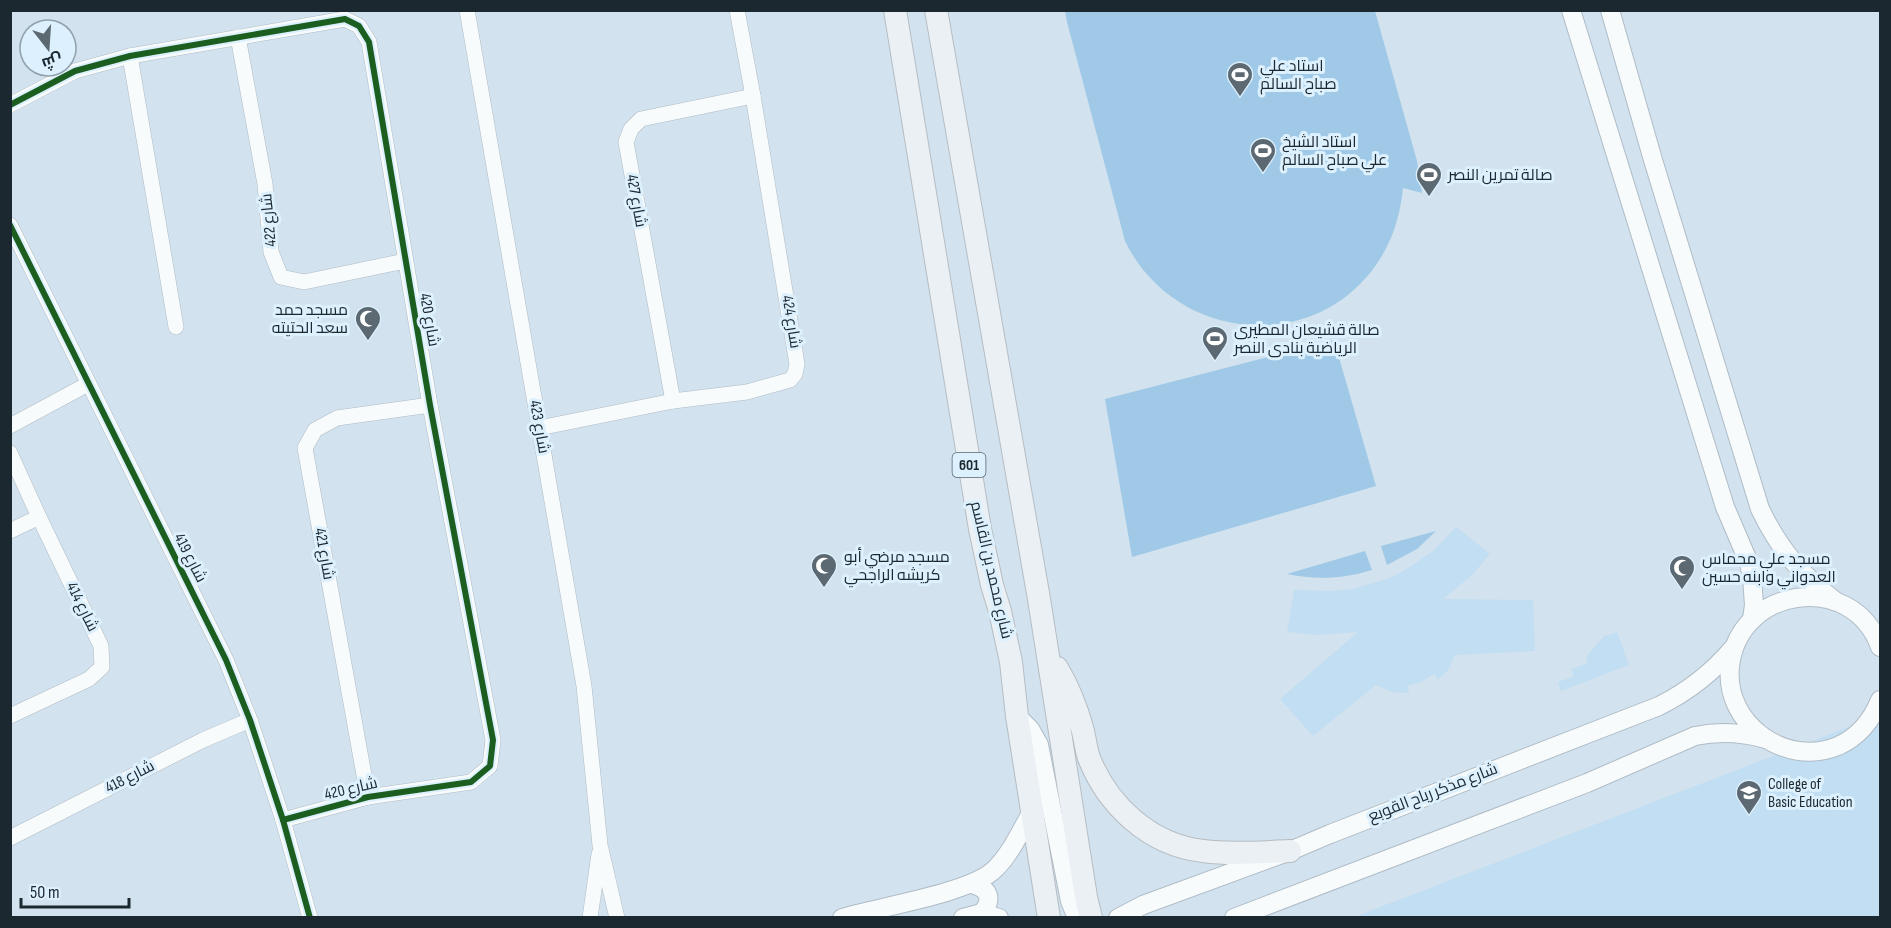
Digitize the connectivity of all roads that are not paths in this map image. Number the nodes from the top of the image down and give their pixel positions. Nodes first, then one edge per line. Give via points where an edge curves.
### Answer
1 (467, 10) edge
2 (737, 10) edge
3 (895, 10) edge
4 (936, 10) edge
5 (1571, 10) edge
6 (1610, 10) edge
7 (237, 37) junction
8 (130, 56) junction
9 (753, 96) junction
10 (10, 105) edge
11 (10, 225) edge
12 (405, 261) junction
13 (176, 327) dead end
14 (88, 384) junction
15 (673, 401) junction
16 (430, 405) junction
17 (10, 426) edge
18 (539, 428) junction
19 (10, 453) edge
20 (39, 517) junction
21 (10, 531) edge
22 (1835, 601) junction
23 (1852, 609) junction
24 (1881, 618) edge
25 (1752, 619) junction
26 (1734, 647) junction
27 (1881, 647) edge
28 (1048, 654) junction
29 (1878, 708) edge
30 (10, 716) edge
31 (1017, 716) junction
32 (250, 720) junction
33 (1766, 740) junction
34 (368, 797) junction
35 (1032, 812) junction
36 (283, 820) junction
37 (10, 838) edge
38 (600, 845) junction
39 (1290, 851) junction
40 (972, 884) junction
41 (991, 916) edge
42 (309, 918) edge
43 (590, 918) edge
44 (617, 918) edge
45 (842, 918) edge
46 (963, 918) edge
47 (1049, 918) edge
48 (1077, 918) edge
49 (1091, 918) edge
50 (1118, 918) edge
51 (1234, 918) edge

1 - 18 street, شارع 423
2 - 9 street, شارع 424
3 - 31 main road, شارع محمد بن القاسم / 601 via 976,510 1011,662
4 - 28 main road
5 - 25 street via 1725,507 1749,563 1754,591
6 - 22 street via 1760,509 1799,570
7 - 8 street, شارع 420
7 - 12 street, شارع 420 via 345,19 359,26 369,42
7 - 12 street, شارع 422 via 266,184 271,252 281,277 304,282
8 - 10 street, شارع 420 via 75,71
8 - 13 street
9 - 15 street, شارع 427 via 641,119 626,142
9 - 15 street, شارع 424 via 797,364 795,374 790,380 747,392
11 - 14 street, شارع 419
12 - 16 street, شارع 420
14 - 17 street
14 - 32 street, شارع 419 via 226,660
15 - 18 street, شارع 424
16 - 34 street, شارع 421 via 337,418 315,430 305,448
16 - 34 street, شارع 420 via 494,740 489,766 471,782
18 - 38 street, شارع 423 via 584,686
19 - 20 street, شارع 414
20 - 21 street
20 - 30 street, شارع 414 via 101,646 102,667 89,679
22 - 23 street
22 - 25 street via 1791,597 1770,605
23 - 24 street
23 - 27 street via 1867,623
25 - 26 street
26 - 33 street via 1731,689 1737,709
26 - 39 street, شارع مذكر رباح القوبع via 1701,681 1659,706
28 - 39 main road via 1073,700 1098,779 1131,819 1176,845 1201,851
28 - 49 main road
29 - 33 street via 1858,733 1837,746 1813,752 1788,749
31 - 35 main road, شارع محمد بن القاسم / 601
31 - 48 street via 1039,745 1070,901
32 - 36 street, شارع 419
32 - 37 street, شارع 418 via 202,740
33 - 51 street via 1731,732 1687,739 1587,783
34 - 36 street, شارع 420
35 - 40 street via 1005,857 993,871
35 - 47 main road, شارع محمد بن القاسم / 601
36 - 42 street, شارع 419
38 - 43 street, شارع 423
38 - 44 street, شارع 423
39 - 50 street, شارع مذكر رباح القوبع via 1143,905
40 - 41 street via 982,887 988,895
40 - 45 street
41 - 46 street

